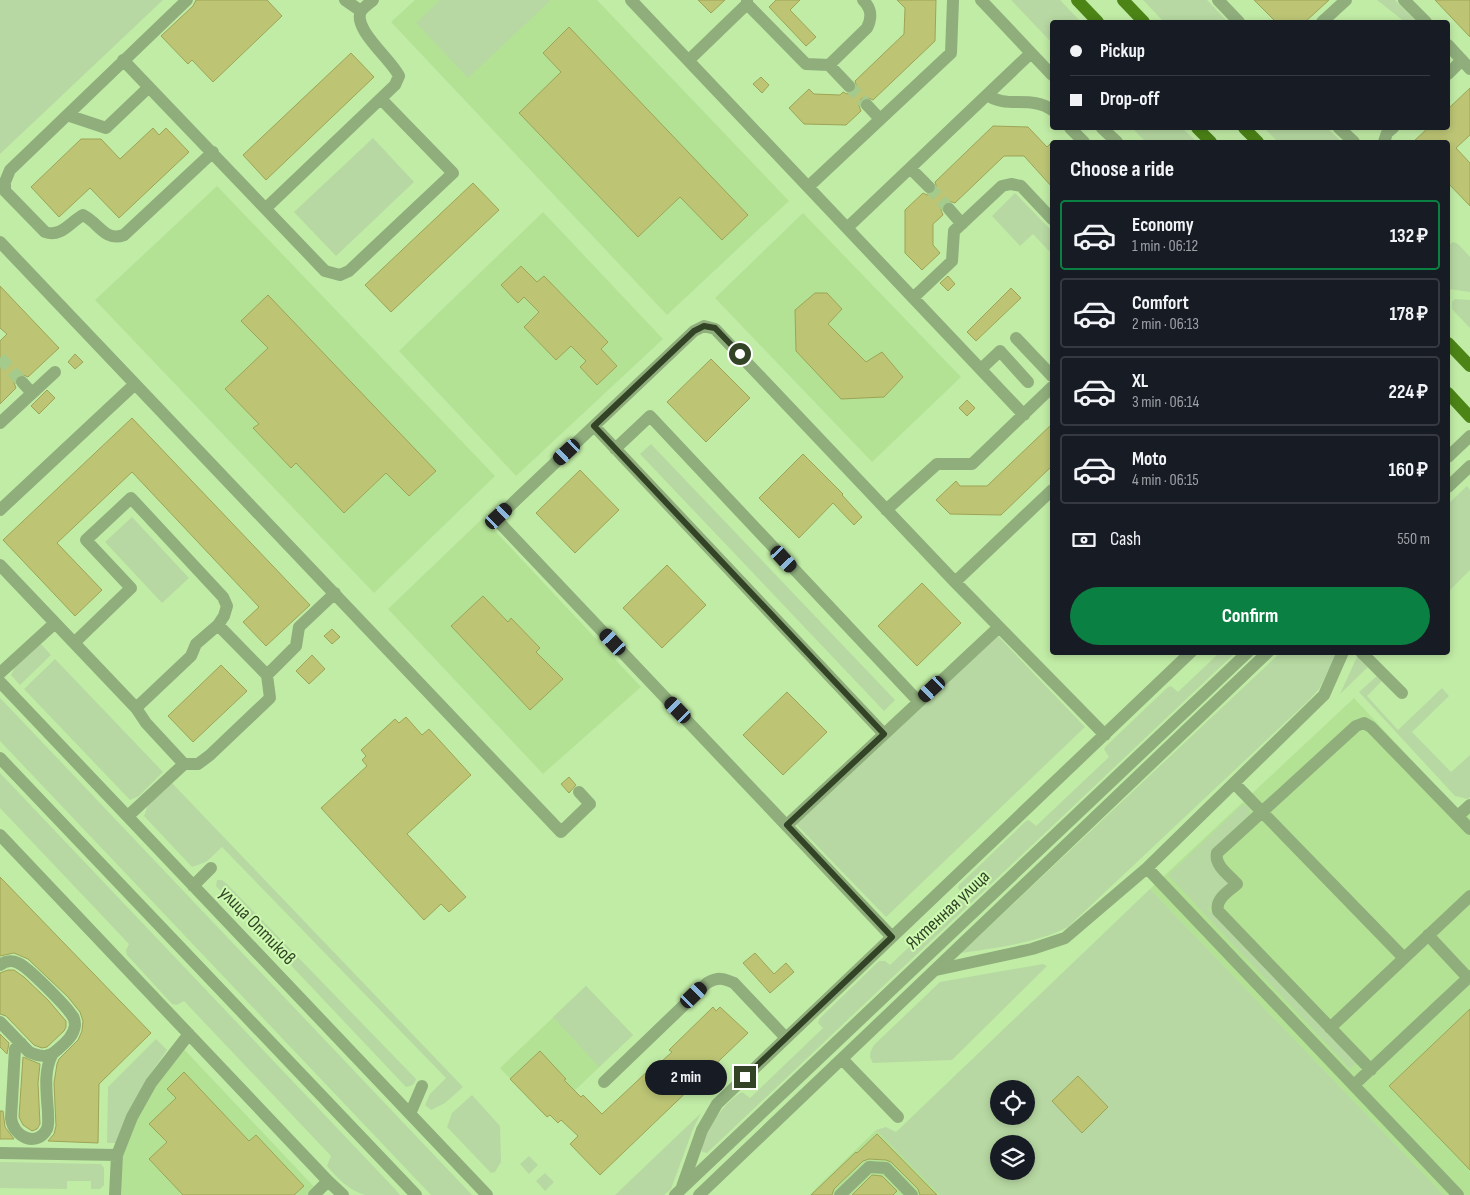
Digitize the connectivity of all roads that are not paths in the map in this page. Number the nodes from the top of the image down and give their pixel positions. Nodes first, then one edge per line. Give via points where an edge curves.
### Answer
1 (187, 0) edge
2 (345, 0) edge
3 (373, 0) edge
4 (631, 0) edge
5 (864, 0) edge
6 (953, 0) edge
7 (981, 0) edge
8 (1077, 0) edge
9 (1123, 0) edge
10 (1218, 0) edge
11 (1346, 0) edge
12 (1404, 0) edge
13 (747, 2) edge
14 (361, 11) junction
15 (1096, 20) edge
16 (1142, 20) edge
17 (1237, 20) edge
18 (1324, 20) edge
19 (1424, 20) edge
20 (1450, 47) edge
21 (1031, 53) junction
22 (123, 60) junction
23 (689, 60) junction
24 (829, 65) junction
25 (1466, 65) edge
26 (1050, 73) edge
27 (1450, 73) edge
28 (849, 86) tunnel mouth
29 (149, 87) junction
30 (986, 95) junction
31 (381, 99) junction
32 (867, 105) tunnel mouth
33 (1050, 109) edge
34 (67, 115) junction
35 (880, 119) junction
36 (1072, 130) edge
37 (1104, 130) edge
38 (1199, 130) edge
39 (1246, 130) edge
40 (1341, 130) edge
41 (1082, 140) edge
42 (1115, 140) edge
43 (1209, 140) edge
44 (1256, 140) edge
45 (1352, 140) edge
46 (212, 152) junction
47 (910, 168) junction
48 (808, 187) junction
49 (929, 188) tunnel mouth
50 (2, 193) edge
51 (266, 208) junction
52 (949, 209) tunnel mouth
53 (1050, 217) edge
54 (962, 224) junction
55 (847, 228) junction
56 (0, 242) edge
57 (913, 298) junction
58 (1016, 338) dead end
59 (1450, 345) edge
60 (1470, 366) edge
61 (981, 369) junction
62 (55, 372) dead end
63 (1050, 374) edge
64 (22, 382) tunnel mouth
65 (1028, 382) dead end
66 (135, 384) junction
67 (1050, 389) edge
68 (32, 393) junction
69 (1450, 396) edge
70 (1024, 415) junction
71 (1470, 417) edge
72 (0, 423) edge
73 (594, 426) junction
74 (1470, 436) edge
75 (615, 449) junction
76 (1450, 455) edge
77 (1470, 466) edge
78 (1450, 485) edge
79 (1050, 492) edge
80 (0, 510) edge
81 (886, 510) junction
82 (0, 565) edge
83 (956, 582) junction
84 (335, 593) junction
85 (55, 623) junction
86 (218, 625) junction
87 (999, 626) junction
88 (74, 643) junction
89 (1188, 655) edge
90 (1245, 655) edge
91 (1265, 655) edge
92 (1342, 655) edge
93 (1364, 655) edge
94 (0, 673) edge
95 (267, 675) junction
96 (0, 682) edge
97 (1402, 693) dead end
98 (919, 702) junction
99 (136, 708) junction
100 (884, 734) junction
101 (1105, 734) junction
102 (0, 758) edge
103 (184, 764) junction
104 (1234, 783) junction
105 (580, 792) dead end
106 (1470, 805) edge
107 (1261, 812) junction
108 (128, 816) junction
109 (1458, 816) junction
110 (787, 825) junction
111 (1470, 829) edge
112 (0, 836) edge
113 (211, 868) dead end
114 (1147, 868) junction
115 (194, 886) junction
116 (1470, 896) edge
117 (1428, 935) junction
118 (892, 937) junction
119 (1404, 958) junction
120 (0, 966) edge
121 (936, 970) junction
122 (1469, 977) edge
123 (0, 1022) edge
124 (1330, 1028) junction
125 (0, 1033) edge
126 (189, 1034) junction
127 (786, 1038) junction
128 (18, 1046) junction
129 (52, 1055) junction
130 (842, 1059) junction
131 (1371, 1070) junction
132 (604, 1082) dead end
133 (422, 1086) dead end
134 (1354, 1086) junction
135 (410, 1114) junction
136 (898, 1117) dead end
137 (20, 1139) dead end
138 (41, 1140) dead end
139 (0, 1153) edge
140 (19, 1154) junction
141 (41, 1154) junction
142 (118, 1155) junction
143 (328, 1181) junction
144 (678, 1192) edge
145 (906, 1193) edge
146 (116, 1195) edge
147 (314, 1195) edge
148 (343, 1195) edge
149 (416, 1195) edge
150 (487, 1195) edge
151 (699, 1195) edge
152 (840, 1195) edge
153 (1458, 1195) edge

1 - 22 street
2 - 14 street
3 - 14 street
4 - 23 street
5 - 24 street via 871,12 871,21
6 - 35 street via 951,53
7 - 21 street
8 - 15 main road
9 - 16 main road
10 - 17 street
11 - 18 street
12 - 19 street
13 - 23 street
13 - 24 street via 806,64
14 - 31 street via 360,22 365,33 399,76
20 - 25 street
21 - 26 street
21 - 30 street
22 - 29 street
22 - 34 street
23 - 48 street
24 - 28 street
25 - 27 street
29 - 34 street via 106,128
29 - 46 street
30 - 33 street via 999,101 1038,102
30 - 47 street
31 - 51 street
31 - 51 street via 453,173 349,271 340,275 325,271
32 - 35 street
34 - 50 street via 10,170
35 - 48 street
36 - 41 street
37 - 42 street
38 - 43 main road
39 - 44 main road
40 - 45 street
46 - 50 street via 124,235 116,238 83,215 62,231 53,235 45,232
46 - 51 street
47 - 49 street
47 - 55 street
48 - 55 street
52 - 54 street
53 - 54 street via 1021,186 1012,184 1002,186
54 - 57 street via 954,231 952,261
55 - 57 street
56 - 66 street
57 - 61 street
58 - 63 street
59 - 60 main road
61 - 65 street via 1000,352
61 - 70 street
62 - 68 street
64 - 68 street
66 - 80 street
66 - 84 street
67 - 70 street
68 - 72 street
69 - 71 main road
70 - 81 street via 972,464 937,464
73 - 75 street
73 - 81 street via 694,331 704,326 715,328
73 - 110 street via 496,519
74 - 76 street
75 - 98 street via 650,416
75 - 100 street
77 - 78 street
79 - 83 street
81 - 83 street
82 - 85 street
83 - 87 street
84 - 95 street via 299,627 296,646
84 - 105 street via 561,832 590,804
85 - 88 street
85 - 94 street
86 - 88 street via 227,606 223,597 131,498 86,540 131,588
86 - 95 street
86 - 99 street via 196,644 191,656
87 - 98 street
87 - 101 street
88 - 99 street
89 - 101 street
90 - 144 street, Яхтенная улица
91 - 121 street, Яхтенная улица
92 - 104 street via 1324,695
93 - 97 street
95 - 103 street via 270,698 210,755 198,764
96 - 108 street, улица Оптиков
98 - 100 street
99 - 103 street
100 - 110 street
101 - 118 street
102 - 149 street
103 - 108 street
104 - 107 street
104 - 114 street
106 - 109 street
107 - 109 street via 1356,726 1364,724 1371,726
107 - 119 street
107 - 124 street via 1217,853 1219,864 1236,884 1219,900 1218,911
108 - 115 street, улица Оптиков
109 - 111 street
110 - 118 street
112 - 126 street
113 - 115 street
114 - 121 street via 1065,938 1032,949
114 - 134 street
115 - 135 street, улица Оптиков
116 - 117 street
117 - 119 street
117 - 122 street
118 - 127 street
119 - 124 street
120 - 129 street via 14,961 24,966 73,1018 72,1036
121 - 130 street, Яхтенная улица
122 - 131 street
123 - 128 street
124 - 131 street
125 - 128 street
126 - 142 street via 151,1083 132,1117
126 - 143 street
127 - 132 street via 734,983 716,978
127 - 144 street via 717,1104 702,1130
128 - 129 street via 35,1055
128 - 129 street via 11,1123 22,1136 42,1135 48,1126 48,1068
130 - 136 street
130 - 151 street, Яхтенная улица
131 - 134 street
133 - 135 street
134 - 153 street
135 - 150 street, улица Оптиков
137 - 140 street
138 - 141 street
139 - 140 street
140 - 141 street
141 - 142 street
142 - 146 street
143 - 147 street
143 - 148 street
145 - 152 street via 886,1168 869,1167

